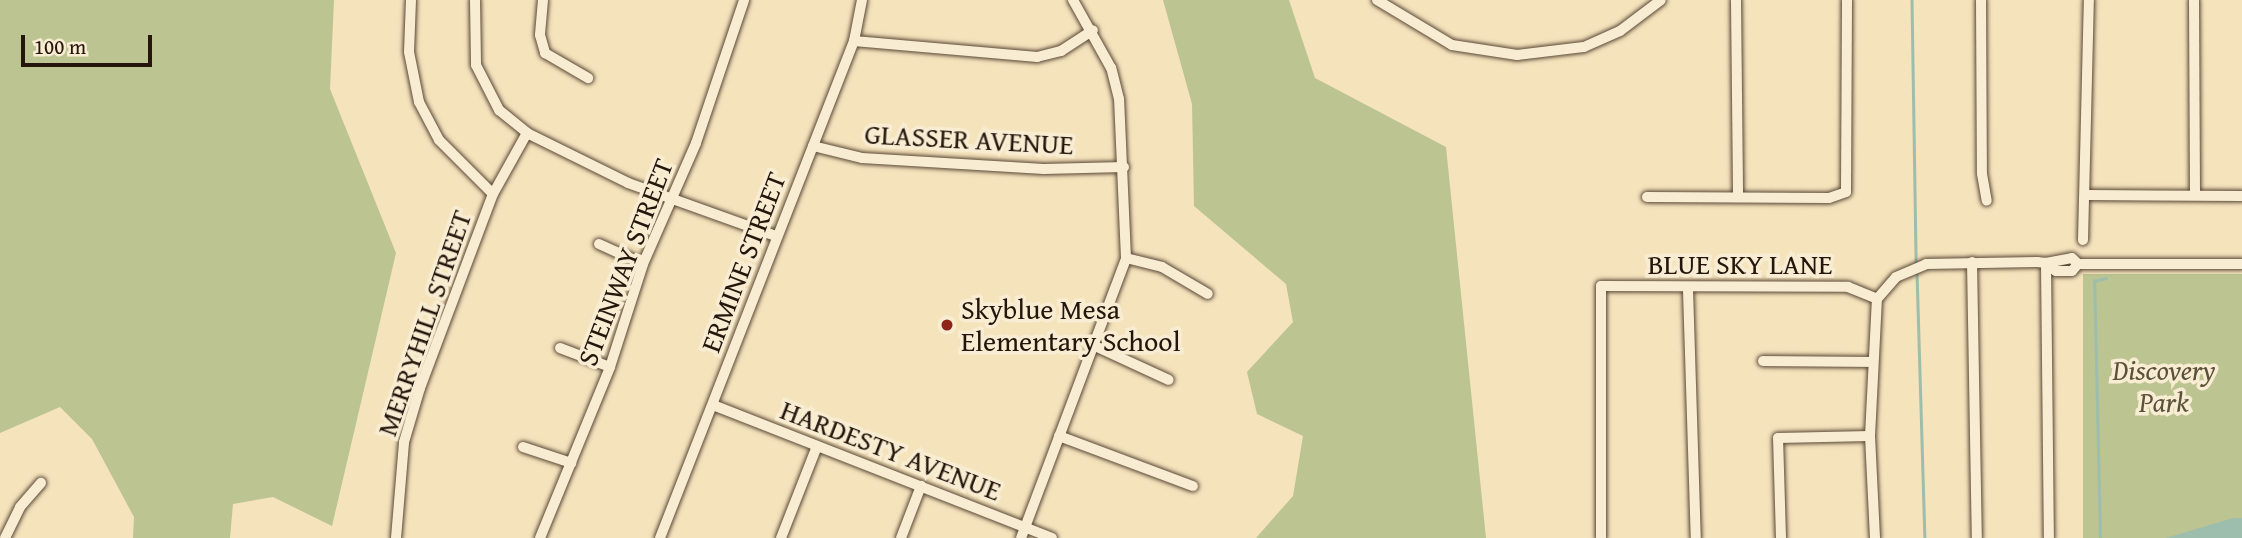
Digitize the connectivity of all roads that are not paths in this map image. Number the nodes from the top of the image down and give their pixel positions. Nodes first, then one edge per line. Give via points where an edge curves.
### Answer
1 (411, 0) edge
2 (475, 0) edge
3 (543, 0) edge
4 (744, 0) edge
5 (862, 0) edge
6 (1073, 0) edge
7 (1377, 0) edge
8 (1661, 0) edge
9 (1736, 0) edge
10 (1847, 0) edge
11 (1980, 0) edge
12 (2089, 0) edge
13 (2194, 0) edge
14 (1093, 30) junction
15 (854, 41) junction
16 (588, 78) dead end
17 (527, 133) junction
18 (813, 146) junction
19 (1124, 167) junction
20 (493, 194) junction
21 (2087, 195) junction
22 (2195, 195) junction
23 (671, 196) junction
24 (1738, 196) junction
25 (2242, 196) edge
26 (1647, 197) dead end
27 (1987, 201) dead end
28 (776, 236) junction
29 (2084, 240) dead end
30 (598, 244) dead end
31 (1126, 258) junction
32 (1972, 262) junction
33 (2046, 262) junction
34 (643, 264) junction
35 (2242, 264) edge
36 (1688, 289) junction
37 (1208, 295) dead end
38 (1877, 299) junction
39 (1095, 346) junction
40 (560, 348) dead end
41 (1763, 361) dead end
42 (1873, 362) junction
43 (610, 367) junction
44 (1169, 380) dead end
45 (713, 405) junction
46 (1059, 436) junction
47 (1870, 436) junction
48 (817, 446) junction
49 (523, 447) dead end
50 (571, 463) junction
51 (41, 483) dead end
52 (920, 486) junction
53 (1194, 486) dead end
54 (1025, 527) junction
55 (5, 538) edge
56 (396, 538) edge
57 (540, 538) edge
58 (660, 538) edge
59 (781, 538) edge
60 (901, 538) edge
61 (1021, 538) edge
62 (1052, 538) edge
63 (1601, 538) edge
64 (1696, 538) edge
65 (1781, 538) edge
66 (1875, 538) edge
67 (1977, 538) edge
68 (2049, 538) edge

1 - 20 street via 409,52 419,102 439,140
2 - 17 street via 476,65 499,110
3 - 16 street via 540,35 545,53
4 - 23 street, STEINWAY STREET via 696,143
5 - 15 street, ERMINE STREET
6 - 14 street
7 - 8 street via 1452,45 1517,55 1584,47 1620,31
9 - 24 street
10 - 24 street via 1846,192 1829,198
11 - 27 street via 1982,174
12 - 21 street
13 - 22 street
14 - 15 street via 1061,51 1037,57
14 - 19 street via 1119,99
15 - 18 street, ERMINE STREET
17 - 20 street, MERRYHILL STREET
17 - 23 street via 628,183
18 - 19 street, GLASSER AVENUE via 862,158 1044,169
18 - 28 street, ERMINE STREET
19 - 31 street
20 - 56 street, MERRYHILL STREET via 404,442
21 - 22 street
21 - 29 street
22 - 25 street
23 - 28 street
23 - 34 street, STEINWAY STREET
24 - 26 street
28 - 45 street, ERMINE STREET
30 - 34 street
31 - 37 street via 1162,267
31 - 39 street
32 - 33 street
32 - 38 street via 1924,265 1907,271
32 - 67 street
33 - 35 street via 2072,258 2078,264
33 - 68 street
34 - 43 street, STEINWAY STREET
36 - 38 street, BLUE SKY LANE via 1848,287
36 - 63 street, BLUE SKY LANE via 1601,286
36 - 64 street
38 - 42 street
39 - 44 street
39 - 46 street
40 - 43 street
41 - 42 street
42 - 47 street
43 - 50 street, STEINWAY STREET
45 - 48 street, HARDESTY AVENUE
45 - 58 street, ERMINE STREET
46 - 53 street
46 - 54 street
47 - 65 street via 1779,438
47 - 66 street
48 - 52 street, HARDESTY AVENUE
48 - 59 street
49 - 50 street
50 - 57 street, STEINWAY STREET
51 - 55 street via 20,507
52 - 54 street, HARDESTY AVENUE
52 - 60 street
54 - 61 street
54 - 62 street, HARDESTY AVENUE

